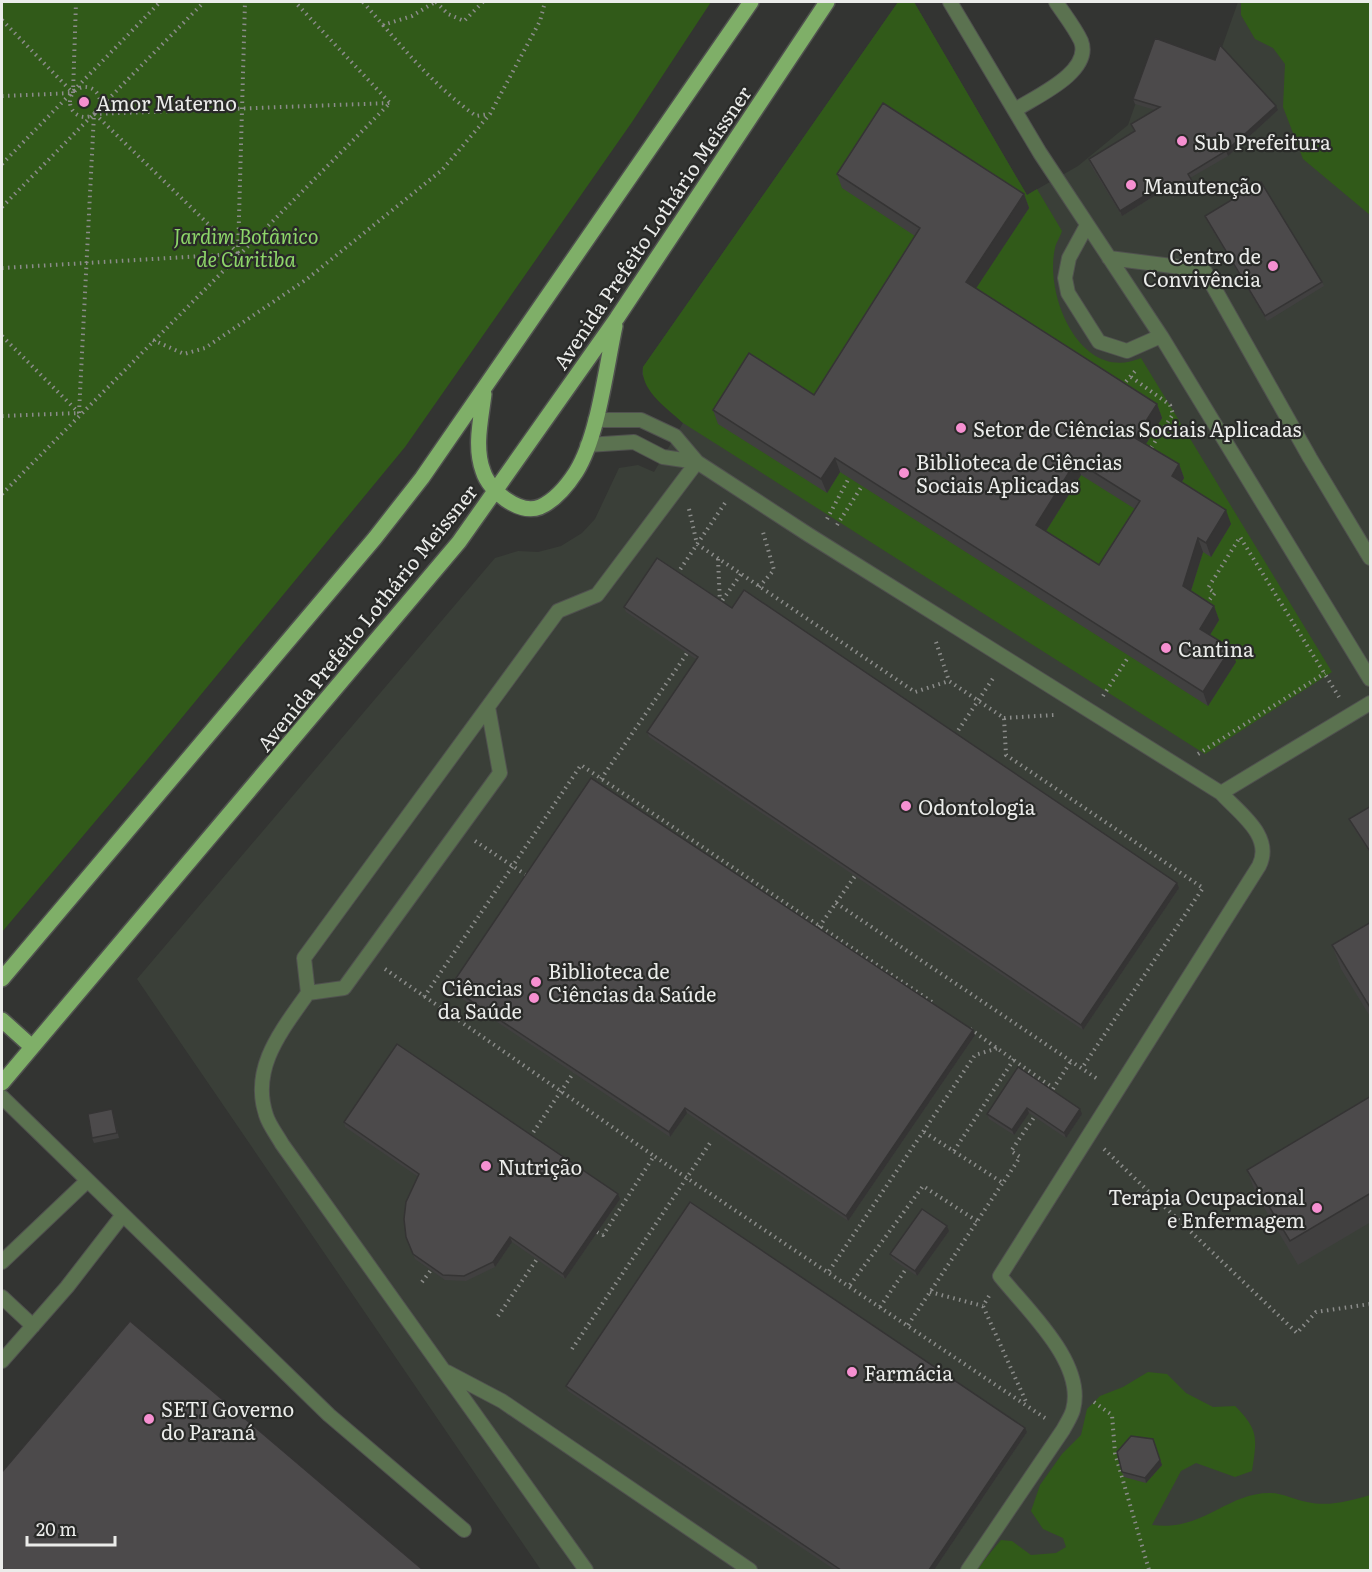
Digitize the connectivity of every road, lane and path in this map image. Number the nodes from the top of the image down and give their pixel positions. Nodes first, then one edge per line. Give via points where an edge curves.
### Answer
1 (76, 2) edge
2 (160, 2) edge
3 (204, 2) edge
4 (245, 2) edge
5 (295, 2) edge
6 (363, 2) edge
7 (435, 2) edge
8 (483, 2) edge
9 (545, 2) edge
10 (751, 2) edge
11 (827, 2) edge
12 (950, 2) edge
13 (1056, 2) edge
14 (2, 20) edge
15 (383, 25) junction
16 (72, 93) junction
17 (2, 96) edge
18 (390, 103) junction
19 (242, 108) junction
20 (1015, 110) junction
21 (94, 114) junction
22 (490, 114) junction
23 (2, 164) edge
24 (2, 207) edge
25 (1087, 225) junction
26 (238, 254) junction
27 (1109, 258) junction
28 (86, 263) junction
29 (2, 268) edge
30 (617, 318) junction
31 (2, 336) edge
32 (1161, 336) junction
33 (153, 340) junction
34 (1131, 377) dead end
35 (484, 391) junction
36 (79, 413) junction
37 (2, 416) edge
38 (595, 420) junction
39 (587, 445) junction
40 (1157, 458) edge
41 (697, 462) junction
42 (852, 473) edge
43 (865, 481) edge
44 (495, 492) junction
45 (2, 494) edge
46 (688, 503) dead end
47 (735, 507) dead end
48 (827, 519) dead end
49 (761, 524) dead end
50 (837, 525) dead end
51 (697, 544) junction
52 (718, 558) junction
53 (1371, 558) edge
54 (741, 574) junction
55 (677, 575) edge
56 (759, 586) junction
57 (720, 604) junction
58 (1204, 608) edge
59 (925, 609) junction
60 (713, 613) edge
61 (694, 643) edge
62 (1129, 656) edge
63 (997, 673) dead end
64 (1325, 673) junction
65 (1371, 679) edge
66 (949, 681) junction
67 (1103, 696) dead end
68 (979, 700) junction
69 (1371, 703) edge
70 (488, 707) junction
71 (1089, 712) junction
72 (1350, 715) junction
73 (1004, 718) junction
74 (955, 736) edge
75 (1197, 755) dead end
76 (601, 779) junction
77 (1221, 794) junction
78 (459, 830) junction
79 (512, 865) junction
80 (855, 876) edge
81 (530, 877) edge
82 (836, 903) junction
83 (820, 926) junction
84 (817, 931) edge
85 (367, 956) junction
86 (2, 979) edge
87 (308, 993) junction
88 (423, 997) junction
89 (942, 1010) edge
90 (2, 1020) edge
91 (961, 1022) edge
92 (32, 1047) junction
93 (998, 1048) junction
94 (1014, 1059) junction
95 (1071, 1061) junction
96 (580, 1063) edge
97 (1082, 1068) junction
98 (2, 1083) edge
99 (1053, 1088) junction
100 (561, 1091) junction
101 (1117, 1092) junction
102 (2, 1097) edge
103 (1047, 1097) edge
104 (1041, 1106) edge
105 (924, 1132) junction
106 (1090, 1135) junction
107 (529, 1138) edge
108 (712, 1140) dead end
109 (954, 1151) junction
110 (654, 1156) junction
111 (687, 1178) junction
112 (86, 1182) junction
113 (1002, 1183) junction
114 (122, 1216) junction
115 (977, 1221) junction
116 (597, 1232) edge
117 (537, 1259) edge
118 (2, 1262) edge
119 (435, 1265) edge
120 (906, 1269) edge
121 (829, 1271) junction
122 (1000, 1276) junction
123 (422, 1282) dead end
124 (850, 1286) junction
125 (930, 1292) junction
126 (2, 1297) edge
127 (1371, 1304) edge
128 (983, 1306) junction
129 (880, 1307) junction
130 (498, 1316) dead end
131 (908, 1325) junction
132 (33, 1326) junction
133 (572, 1348) dead end
134 (2, 1361) edge
135 (445, 1371) junction
136 (1075, 1389) junction
137 (1027, 1405) junction
138 (1063, 1430) junction
139 (464, 1530) dead end
140 (586, 1570) edge
141 (750, 1570) edge
142 (968, 1570) edge
143 (1149, 1570) edge

1 - 16 path
2 - 16 path
3 - 21 path
4 - 19 path
5 - 18 path
6 - 15 path
7 - 8 path via 448,15 464,21
7 - 15 path via 412,16
9 - 22 path via 540,21
10 - 35 main road
11 - 30 main road, Avenida Prefeito Lothário Meissner
12 - 20 lane
13 - 20 lane via 1081,42 1079,64 1065,78
14 - 16 path
15 - 22 path via 454,100 476,116
16 - 17 path
16 - 21 path via 70,107 75,115
16 - 21 path via 86,87 95,91 100,106
16 - 23 path
18 - 19 path
18 - 26 path
19 - 21 path
19 - 26 path
20 - 25 lane
21 - 24 path
21 - 26 path
21 - 28 path
22 - 33 path via 442,170 307,279 205,348 184,354
25 - 27 lane
25 - 32 lane via 1069,258 1065,278 1068,293 1099,342 1127,351
26 - 28 path
26 - 33 path
27 - 32 lane
27 - 53 lane via 1204,270
28 - 29 path
28 - 36 path
30 - 38 main road
30 - 44 main road, Avenida Prefeito Lothário Meissner
31 - 36 path
32 - 65 lane
33 - 36 path
34 - 40 path via 1170,405 1173,414 1148,452
35 - 44 main road via 478,446 483,472
35 - 86 main road via 375,538
36 - 37 path
36 - 45 path
38 - 39 main road
38 - 41 lane via 641,420 675,436
39 - 41 lane via 634,442 663,457
39 - 44 main road via 578,470 563,492 538,508 514,505
41 - 59 lane
41 - 70 lane via 597,595 558,611
42 - 48 path
43 - 50 path
44 - 92 main road, Avenida Prefeito Lothário Meissner via 438,567
46 - 51 path
47 - 51 path via 726,501
49 - 56 path via 774,570
51 - 52 path
51 - 55 path
52 - 54 path
52 - 57 path
54 - 56 path
54 - 57 path
56 - 66 path via 915,692
57 - 60 path
58 - 64 path via 1215,593 1208,588 1240,537
59 - 66 path
59 - 71 lane
61 - 76 path
62 - 67 path
63 - 68 path
64 - 72 path
64 - 75 path
66 - 68 path
68 - 73 path
68 - 74 path
69 - 72 lane
70 - 78 lane via 500,773
70 - 87 lane via 304,958
71 - 73 path
71 - 77 lane
72 - 77 lane
73 - 97 path via 1006,755 1203,888
76 - 79 path via 581,765
76 - 83 path
77 - 101 lane via 1262,837 1263,858
78 - 79 path
78 - 85 lane
79 - 81 path
79 - 88 path
80 - 82 path
82 - 83 path
82 - 95 path
83 - 84 path
83 - 89 path
85 - 87 lane via 344,988
85 - 88 path
87 - 135 lane via 272,1044 262,1078 266,1114 282,1144
88 - 100 path
90 - 92 main road
91 - 93 path
92 - 98 main road, Avenida Prefeito Lothário Meissner
93 - 94 path
93 - 105 path via 975,1055
94 - 99 path
94 - 109 path
95 - 97 path
95 - 99 path
96 - 100 path
97 - 101 path
99 - 103 path
100 - 107 path
100 - 110 path
101 - 106 lane
102 - 112 lane
104 - 113 path via 1011,1151 1020,1157
105 - 109 path
105 - 121 path
106 - 122 lane
106 - 127 path via 1297,1333 1316,1311
108 - 111 path
109 - 113 path
110 - 111 path
110 - 116 path via 603,1235
111 - 121 path
111 - 133 path
112 - 114 lane
112 - 118 lane
113 - 115 path
114 - 132 lane
114 - 139 lane via 329,1415
115 - 124 path via 923,1186
115 - 125 path
117 - 130 path
119 - 123 path
120 - 129 path
121 - 124 path
122 - 128 path
122 - 136 lane via 1069,1365
124 - 129 path
125 - 128 path
125 - 131 path
126 - 132 lane
128 - 137 path
129 - 131 path
131 - 137 path
132 - 134 lane
135 - 140 lane
135 - 141 lane via 502,1401
136 - 138 lane via 1073,1410
136 - 143 path via 1112,1415 1116,1453
137 - 138 path
138 - 142 lane

